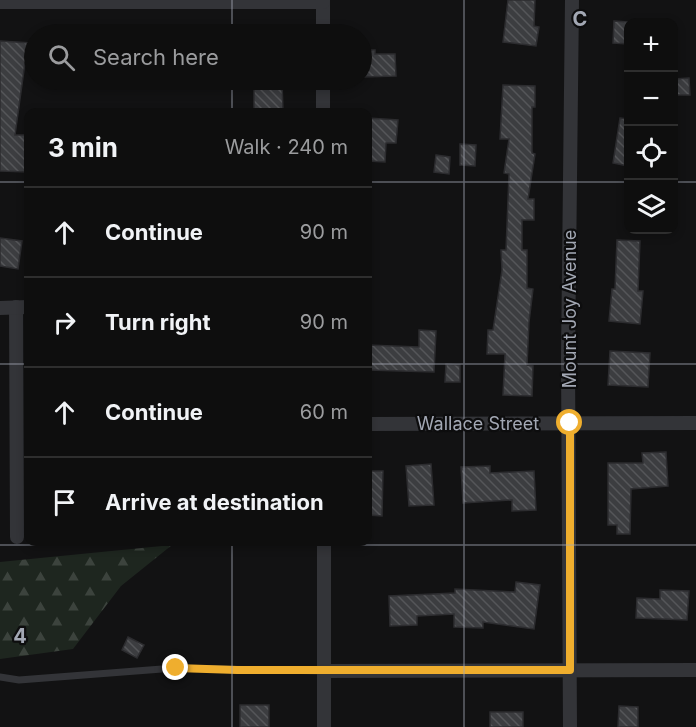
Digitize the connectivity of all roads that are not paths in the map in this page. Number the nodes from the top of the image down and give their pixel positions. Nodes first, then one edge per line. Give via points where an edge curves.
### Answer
1 (572, 0) edge
2 (323, 1) edge
3 (0, 2) edge
4 (323, 24) edge
5 (323, 90) edge
6 (323, 108) edge
7 (22, 307) edge
8 (0, 308) edge
9 (570, 423) junction
10 (696, 423) edge
11 (372, 424) edge
12 (17, 537) dead end
13 (324, 546) edge
14 (570, 670) junction
15 (696, 670) edge
16 (324, 671) junction
17 (0, 677) edge
18 (324, 727) edge
19 (570, 727) edge

1 - 9 street, Mount Joy Avenue
2 - 3 street
2 - 4 street
5 - 6 street
7 - 8 street
7 - 12 street
9 - 10 street, Wallace Street
9 - 11 street, Wallace Street
9 - 14 street, Mount Joy Avenue
13 - 16 street
14 - 15 street
14 - 16 street
14 - 19 street, Mount Joy Avenue
16 - 17 lane via 176,668 19,680
16 - 18 street

